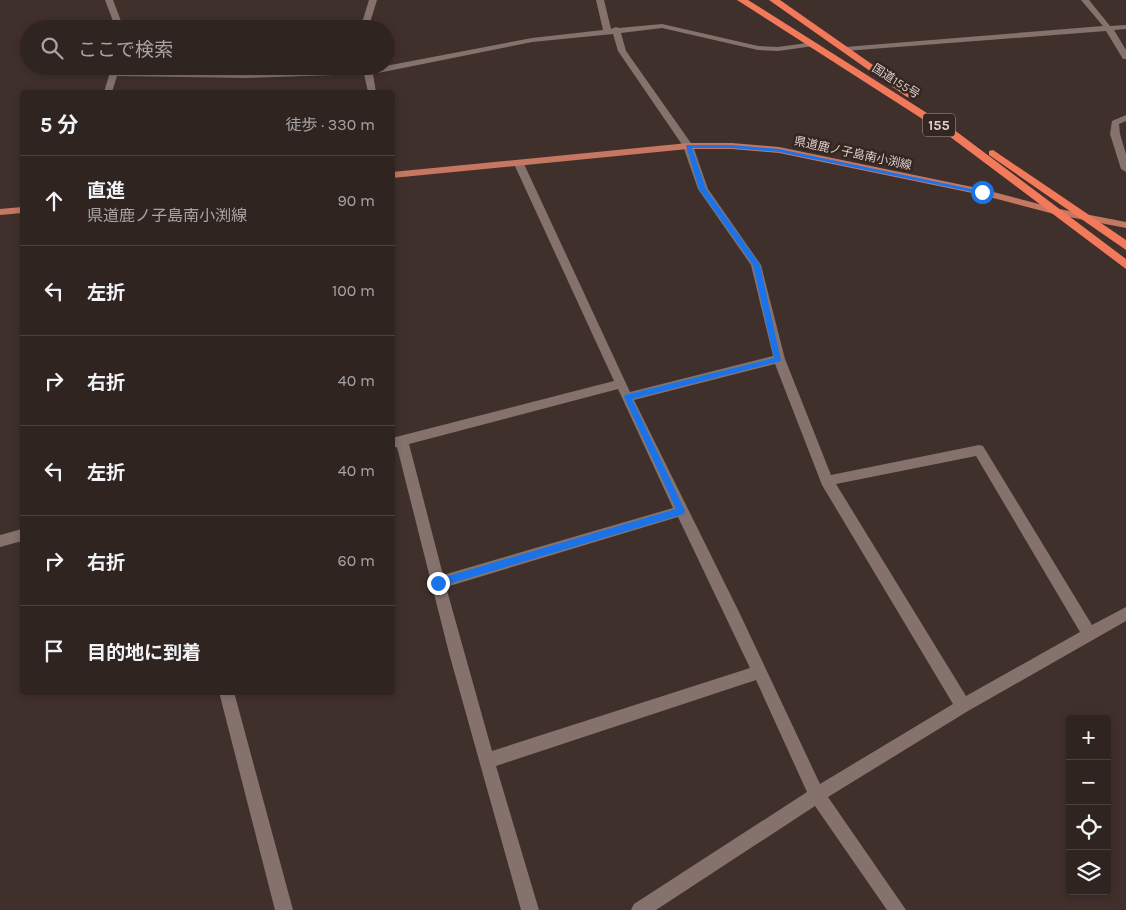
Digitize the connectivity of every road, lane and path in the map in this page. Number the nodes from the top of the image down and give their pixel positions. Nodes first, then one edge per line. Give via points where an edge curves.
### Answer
1 (109, 0) edge
2 (373, 0) edge
3 (600, 0) edge
4 (742, 0) edge
5 (774, 0) edge
6 (1085, 0) edge
7 (117, 20) edge
8 (367, 20) edge
9 (1126, 27) edge
10 (1108, 28) junction
11 (612, 30) junction
12 (810, 44) junction
13 (845, 49) junction
14 (1126, 57) edge
15 (395, 64) edge
16 (113, 75) edge
17 (368, 75) edge
18 (109, 90) edge
19 (372, 90) edge
20 (1126, 118) edge
21 (688, 146) junction
22 (1124, 156) edge
23 (518, 164) junction
24 (1126, 169) edge
25 (395, 175) edge
26 (20, 210) edge
27 (1054, 211) junction
28 (0, 212) edge
29 (1087, 218) junction
30 (1126, 225) edge
31 (1126, 246) edge
32 (1126, 265) edge
33 (779, 359) junction
34 (621, 384) junction
35 (627, 397) junction
36 (397, 442) edge
37 (827, 481) junction
38 (681, 511) junction
39 (20, 536) edge
40 (0, 541) edge
41 (438, 583) junction
42 (1126, 614) edge
43 (1090, 635) junction
44 (760, 672) junction
45 (227, 695) edge
46 (964, 706) junction
47 (487, 761) junction
48 (817, 795) junction
49 (284, 910) edge
50 (530, 910) edge
51 (640, 910) edge
52 (897, 910) edge

1 - 7 street
2 - 8 street
3 - 11 street
4 - 12 highway, 国道155号 / 155
5 - 13 highway, 国道155号 / 155
6 - 10 street
9 - 10 street
10 - 13 street
10 - 14 street
11 - 12 street via 662,26 771,49
11 - 15 street via 532,40
11 - 21 street via 622,50
12 - 27 highway, 国道155号 / 155 via 953,134
13 - 29 highway, 国道155号 / 155
16 - 18 street
17 - 19 street
20 - 22 street via 1115,123 1115,134
21 - 23 main road, 県道鹿ノ子島南小渕線
21 - 27 main road, 県道鹿ノ子島南小渕線 via 779,150 982,192
21 - 33 street via 703,189 756,265
22 - 24 street
23 - 25 main road, 県道鹿ノ子島南小渕線
23 - 34 street
26 - 28 main road
27 - 29 main road, 県道鹿ノ子島南小渕線
27 - 32 highway, 国道155号 / 155
29 - 30 main road, 県道鹿ノ子島南小渕線
29 - 31 highway, 国道155号 / 155
33 - 35 street
33 - 37 street
34 - 35 street
34 - 36 street
35 - 38 street
36 - 41 street
37 - 43 street via 979,450
37 - 46 street
38 - 41 street
38 - 44 street
39 - 40 street
41 - 47 street
42 - 43 street
43 - 46 street
44 - 47 street
44 - 48 street
45 - 49 street
46 - 48 street
47 - 50 street
48 - 51 street
48 - 52 street

